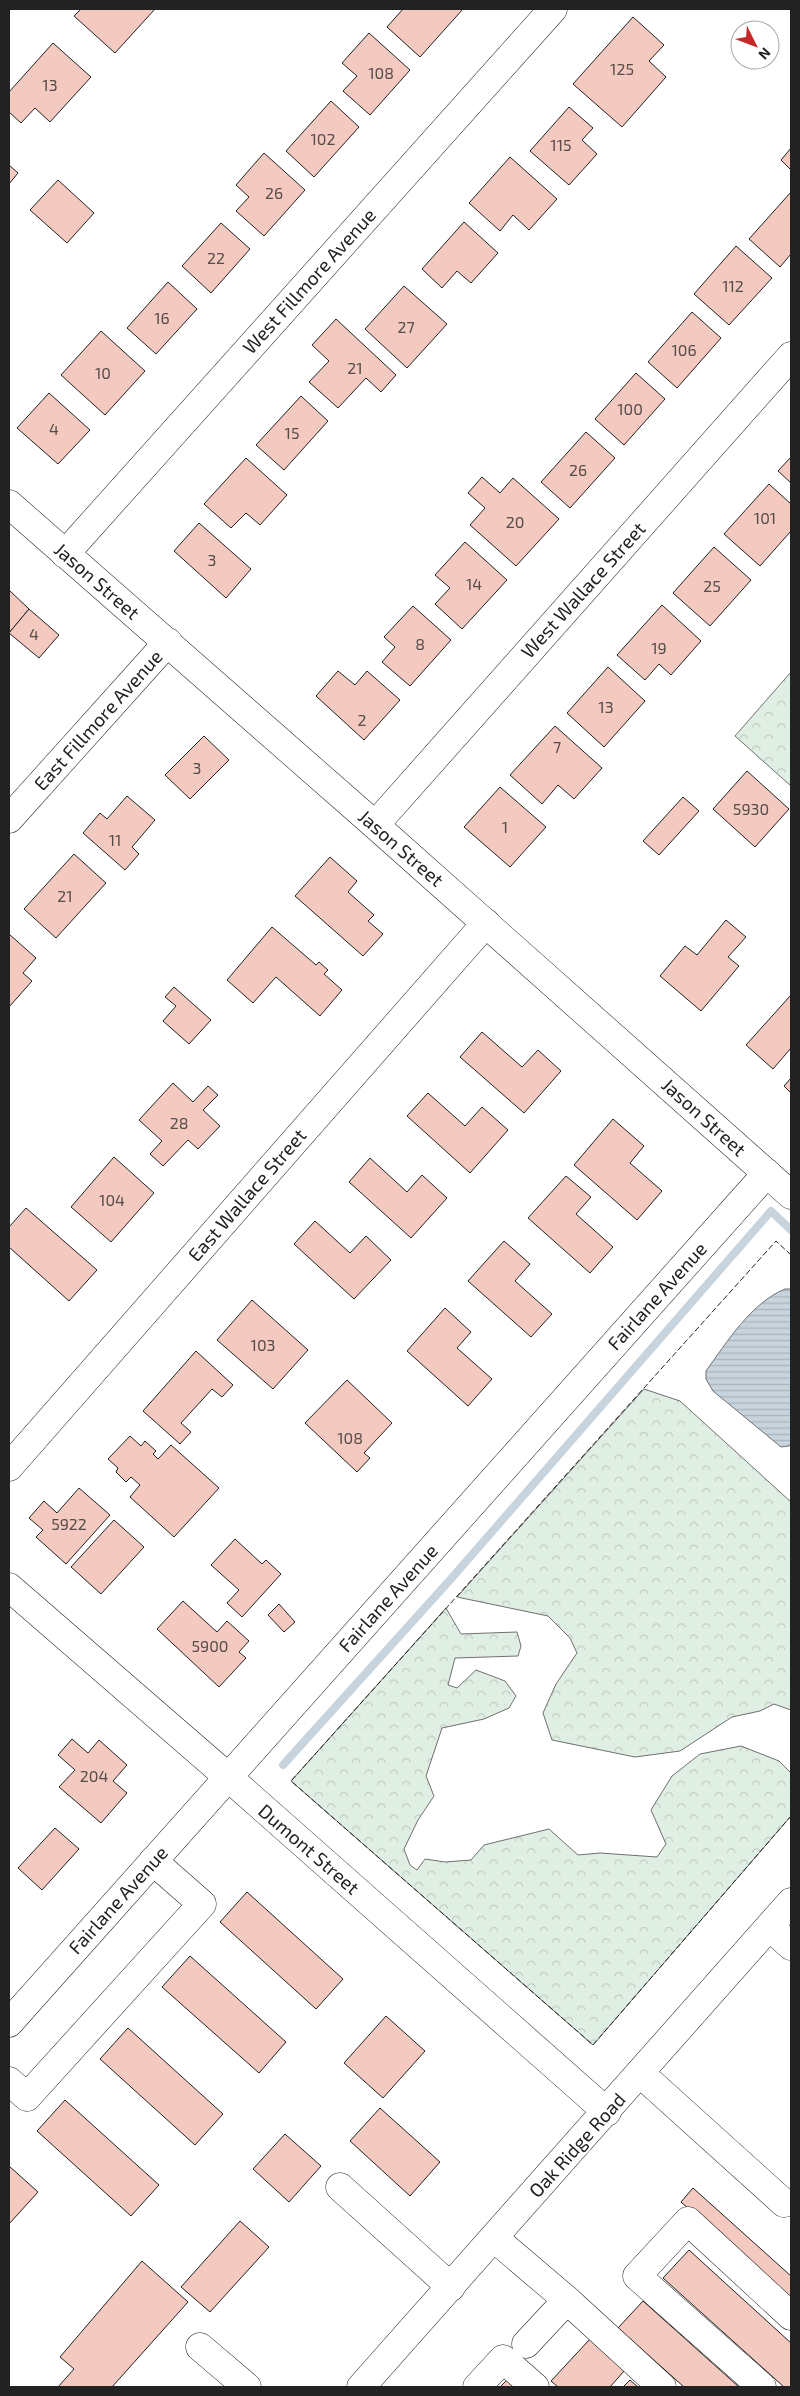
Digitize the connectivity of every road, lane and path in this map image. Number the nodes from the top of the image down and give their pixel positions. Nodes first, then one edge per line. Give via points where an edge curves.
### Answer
1 (553, 9) edge
2 (791, 356) edge
3 (9, 504) edge
4 (65, 554) junction
5 (168, 642) junction
6 (9, 819) edge
7 (375, 825) junction
8 (486, 923) junction
9 (767, 1173) junction
10 (791, 1195) edge
11 (9, 1467) edge
12 (9, 1587) edge
13 (228, 1777) junction
14 (153, 1861) junction
15 (791, 1902) edge
16 (770, 1927) junction
17 (791, 1946) edge
18 (9, 2024) edge
19 (641, 2074) junction
20 (9, 2081) edge
21 (607, 2112) junction
22 (340, 2187) dead end
23 (784, 2203) dead end
24 (494, 2238) junction
25 (451, 2287) junction
26 (567, 2300) junction
27 (791, 2316) edge
28 (526, 2344) dead end
29 (200, 2347) dead end
30 (247, 2387) edge
31 (361, 2387) edge
32 (477, 2387) edge
33 (535, 2387) edge
34 (662, 2387) edge
35 (762, 2387) edge

1 - 4 street, West Fillmore Avenue
2 - 7 street, West Wallace Street
3 - 4 street, Jason Street
4 - 5 street, Jason Street
5 - 6 street, East Fillmore Avenue
5 - 7 street, Jason Street
7 - 8 street, Jason Street
8 - 9 street, Jason Street
8 - 11 street, East Wallace Street
9 - 10 street, Jason Street
9 - 13 street, Fairlane Avenue
12 - 13 street, Dumont Street
13 - 14 street, Fairlane Avenue
13 - 21 street, Dumont Street
14 - 18 street, Fairlane Avenue
14 - 20 street via 202,1904 27,2096
15 - 16 street, Oak Ridge Road
16 - 17 street
16 - 19 street, Oak Ridge Road
19 - 21 street, Oak Ridge Road
19 - 23 street
21 - 24 street, Oak Ridge Road
22 - 25 street
24 - 25 street, Oak Ridge Road
24 - 26 street
25 - 31 street, Oak Ridge Road
26 - 28 street
26 - 34 street
27 - 35 street via 688,2221 637,2276
29 - 30 street
32 - 33 street via 503,2359

